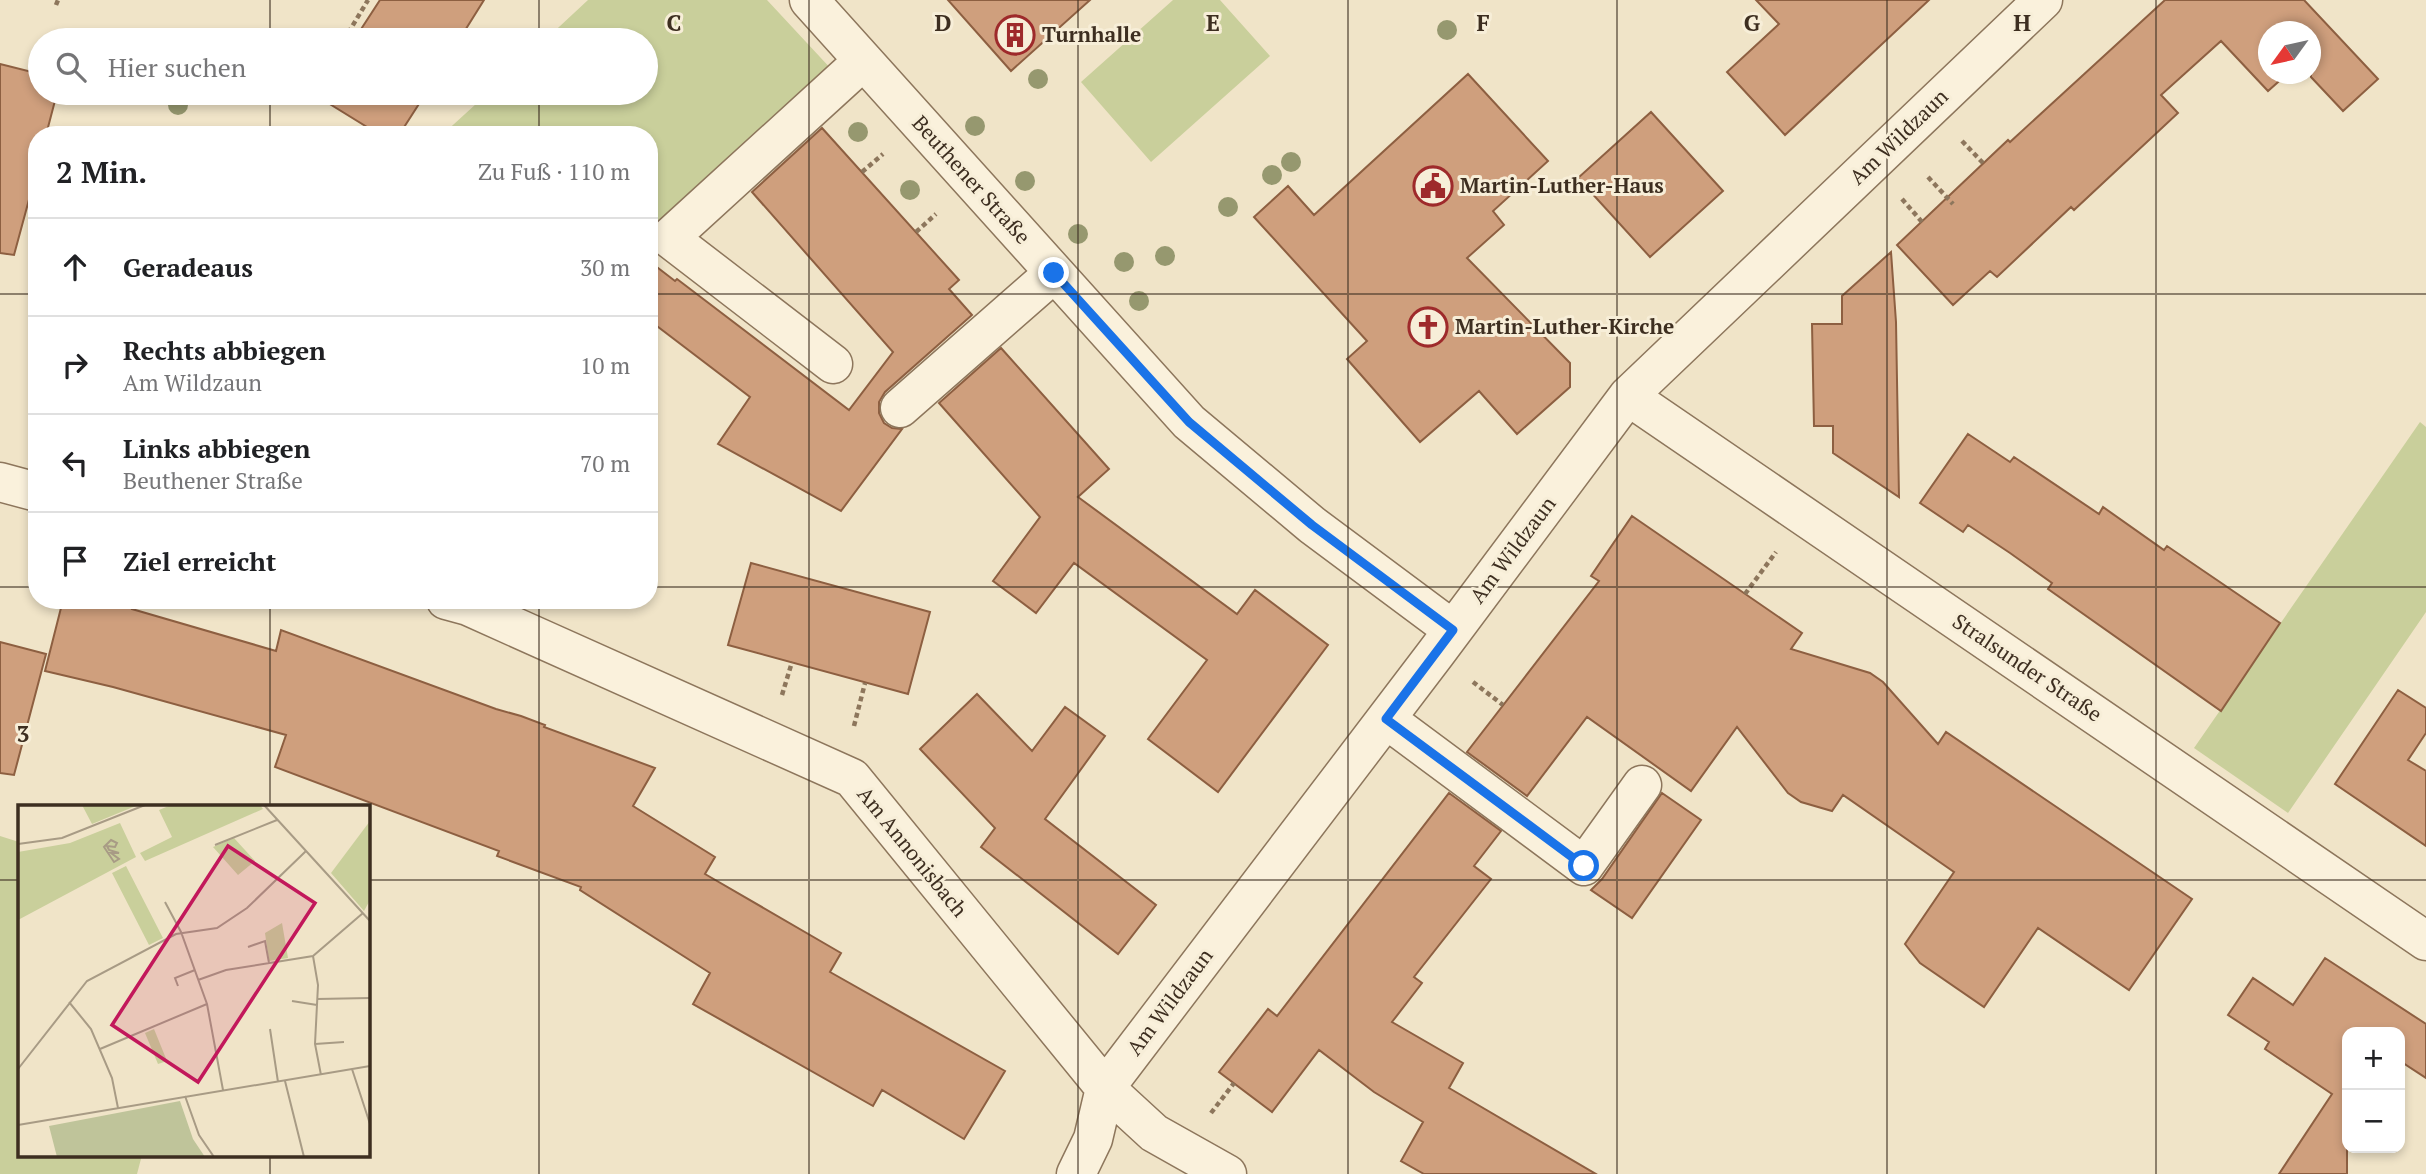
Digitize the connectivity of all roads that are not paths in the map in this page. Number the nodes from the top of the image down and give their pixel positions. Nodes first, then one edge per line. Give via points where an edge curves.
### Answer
1 (809, 0) edge
2 (2043, 0) edge
3 (863, 61) junction
4 (1054, 273) junction
5 (833, 364) dead end
6 (1628, 396) junction
7 (900, 408) dead end
8 (0, 482) edge
9 (28, 490) edge
10 (475, 609) edge
11 (1453, 630) junction
12 (1386, 719) junction
13 (1642, 785) dead end
14 (2426, 941) edge
15 (1105, 1088) junction
16 (1076, 1174) edge
17 (1227, 1174) edge

1 - 3 street, Beuthener Straße
2 - 6 street, Am Wildzaun
3 - 4 street, Beuthener Straße
3 - 5 street via 669,238
4 - 7 street
4 - 11 street, Beuthener Straße via 1189,422 1312,525
6 - 11 street, Am Wildzaun
6 - 14 street, Stralsunder Straße
8 - 9 street
10 - 15 street, Am Annonisbach via 852,778
11 - 12 street, Am Wildzaun
12 - 13 street via 1584,866
12 - 15 street, Am Wildzaun
15 - 16 street, Am Wildzaun via 1093,1139
15 - 17 street, Am Annonisbach via 1154,1133

